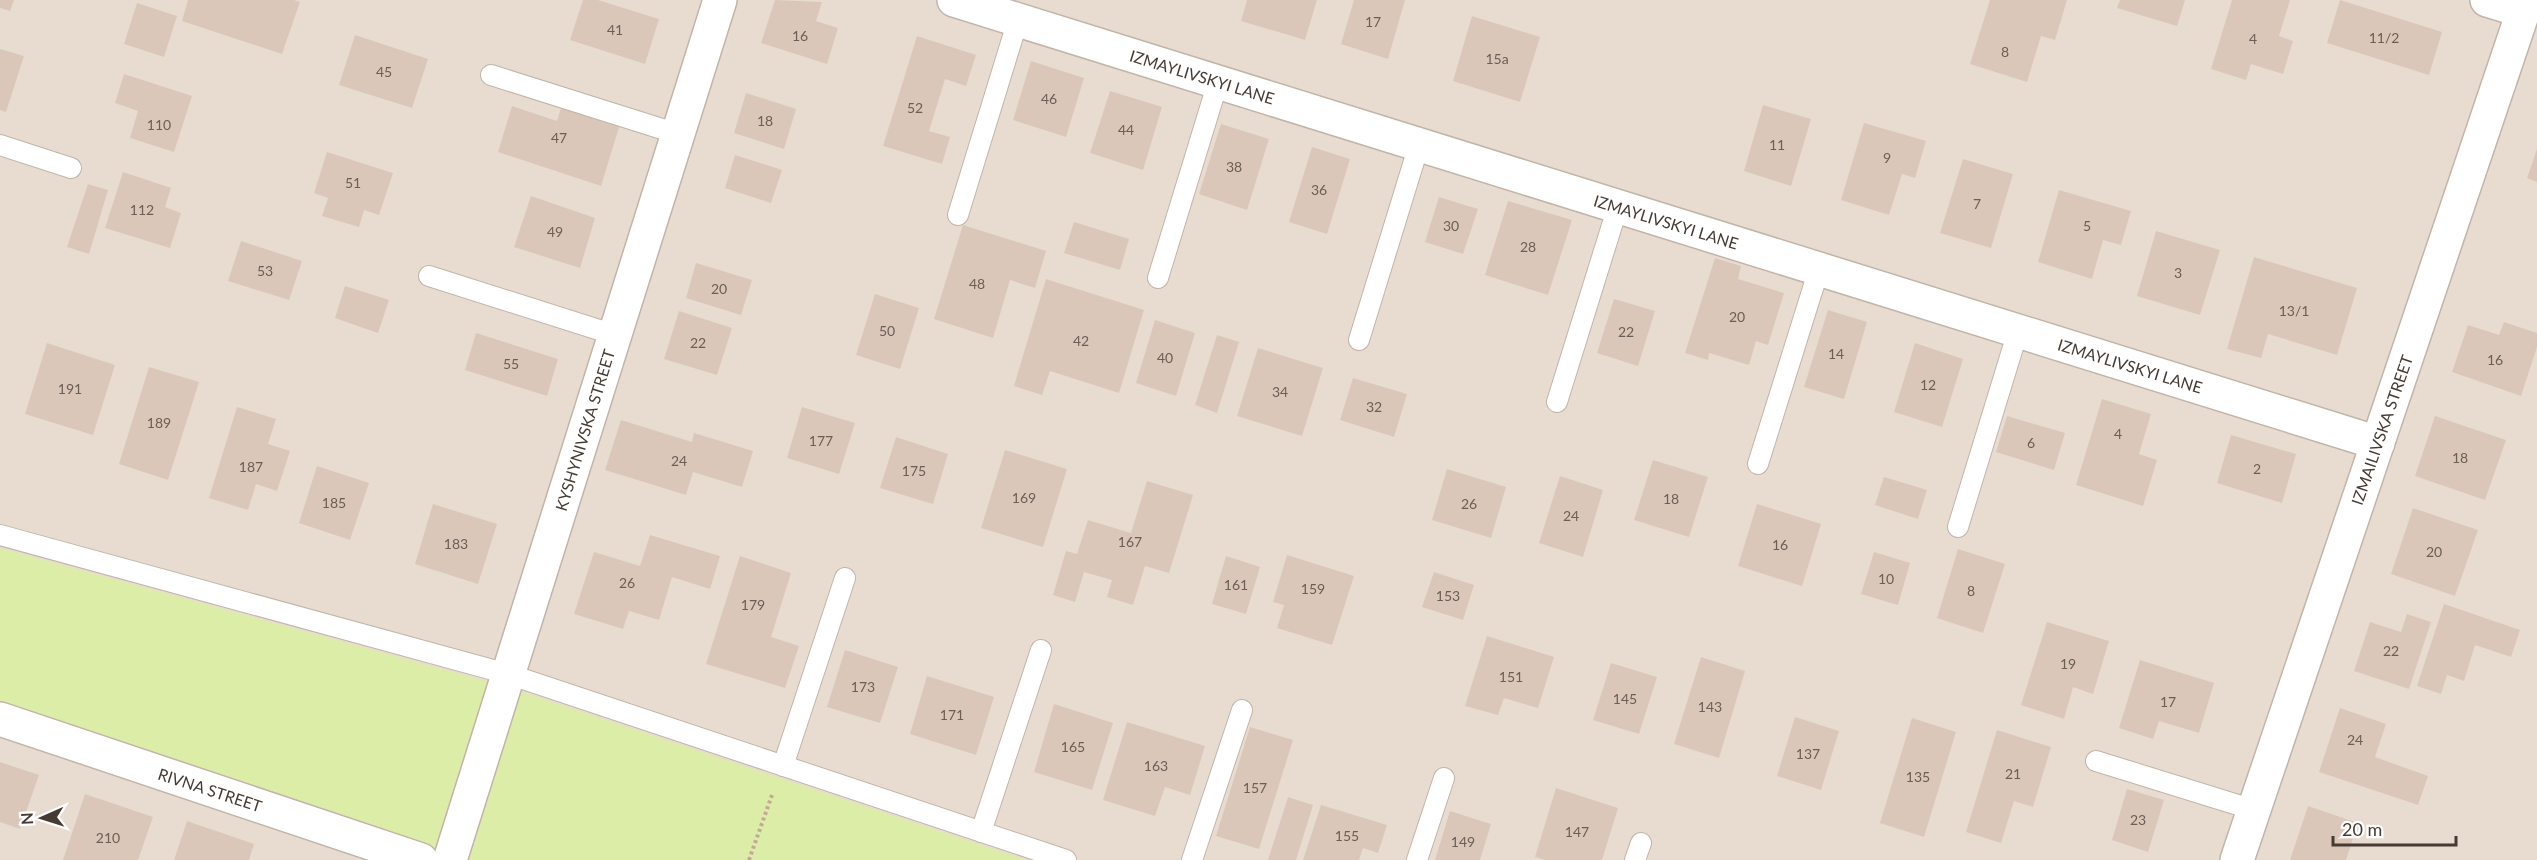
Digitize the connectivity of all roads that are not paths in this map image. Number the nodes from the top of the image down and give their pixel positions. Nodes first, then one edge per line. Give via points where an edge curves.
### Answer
1 (720, 0) edge
2 (954, 0) edge
3 (2487, 0) edge
4 (2525, 6) edge
5 (1018, 20) junction
6 (491, 75) dead end
7 (1218, 82) junction
8 (678, 134) junction
9 (0, 145) edge
10 (1419, 145) junction
11 (71, 168) dead end
12 (1618, 207) junction
13 (958, 215) dead end
14 (1819, 269) junction
15 (429, 276) dead end
16 (1158, 278) dead end
17 (2018, 331) junction
18 (615, 335) junction
19 (1359, 340) dead end
20 (1557, 402) dead end
21 (2378, 443) junction
22 (1758, 464) dead end
23 (1958, 527) dead end
24 (0, 535) edge
25 (845, 578) dead end
26 (1041, 650) dead end
27 (508, 674) junction
28 (1242, 710) dead end
29 (0, 719) edge
30 (2096, 761) dead end
31 (783, 766) junction
32 (1444, 777) dead end
33 (2254, 810) junction
34 (981, 832) junction
35 (421, 860) edge
36 (450, 860) edge
37 (1065, 860) edge
38 (1192, 860) edge
39 (1417, 860) edge
40 (2237, 860) edge

1 - 8 street, KYSHYNIVSKA STREET
2 - 5 street, IZMAYLIVSKYI LANE
3 - 4 street
4 - 21 street, IZMAILIVSKA STREET
5 - 7 street, IZMAYLIVSKYI LANE
5 - 13 lane
6 - 8 lane
7 - 10 street, IZMAYLIVSKYI LANE
7 - 16 lane
8 - 18 street, KYSHYNIVSKA STREET
9 - 11 lane
10 - 12 street, IZMAYLIVSKYI LANE
10 - 19 lane
12 - 14 street, IZMAYLIVSKYI LANE
12 - 20 lane
14 - 17 street, IZMAYLIVSKYI LANE
14 - 22 lane
15 - 18 lane
17 - 21 street, IZMAYLIVSKYI LANE
17 - 23 lane
18 - 27 street, KYSHYNIVSKA STREET
21 - 33 street, IZMAILIVSKA STREET
24 - 27 lane
25 - 31 lane
26 - 34 lane
27 - 31 lane
27 - 36 street, KYSHYNIVSKA STREET
28 - 38 lane
29 - 35 street, RIVNA STREET
30 - 33 lane
31 - 34 lane
32 - 39 lane
33 - 40 street, IZMAILIVSKA STREET
34 - 37 lane

